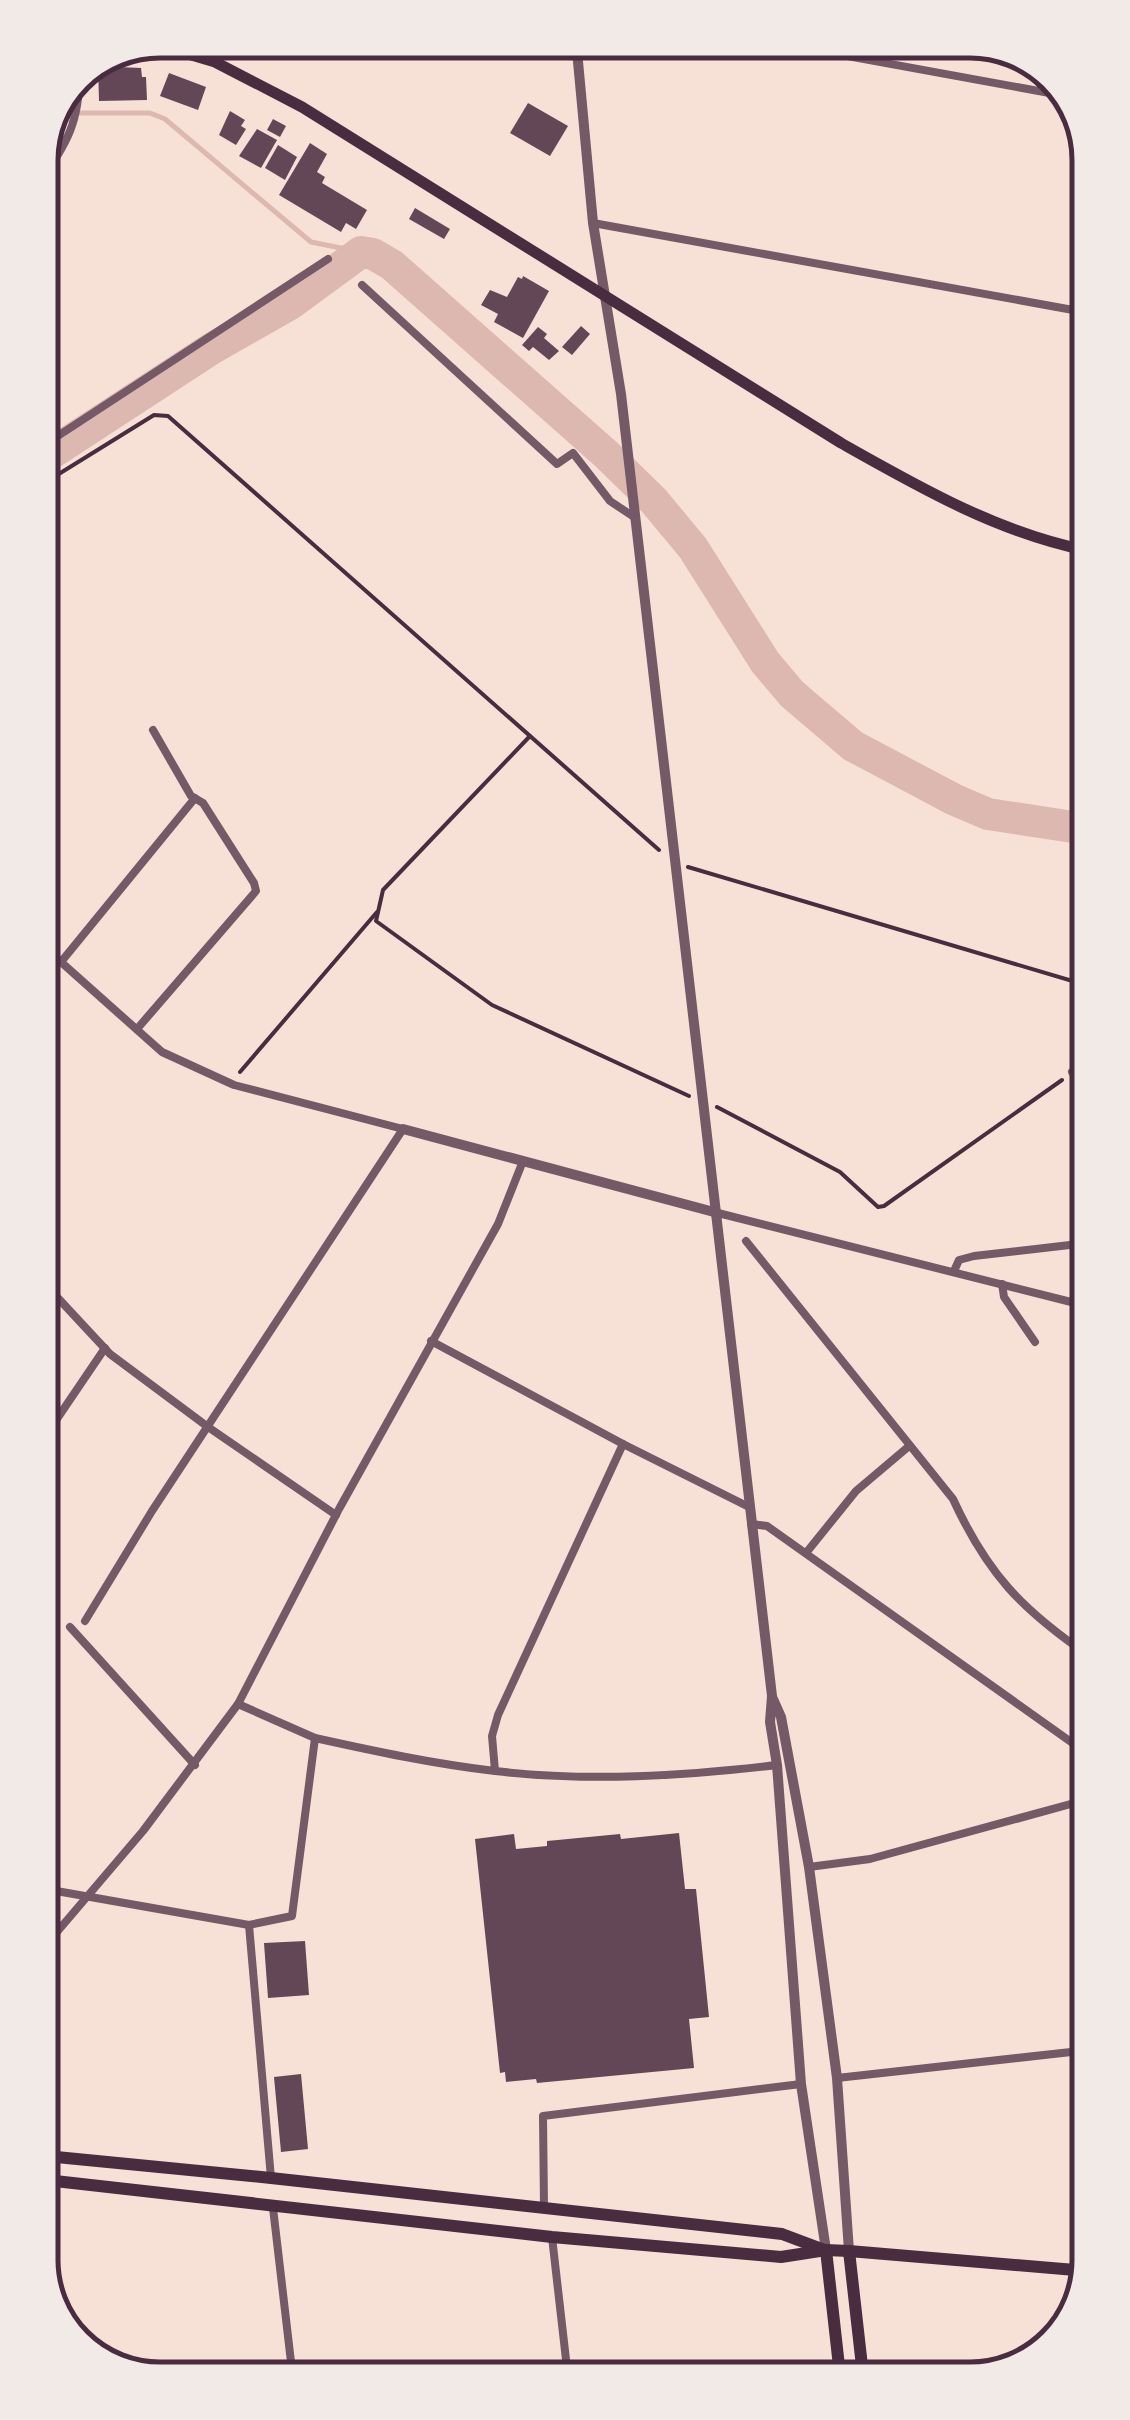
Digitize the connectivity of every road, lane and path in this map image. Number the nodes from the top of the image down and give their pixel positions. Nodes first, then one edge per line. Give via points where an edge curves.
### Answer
1 (202, 58) edge
2 (578, 58) edge
3 (858, 58) edge
4 (1047, 93) edge
5 (79, 97) edge
6 (58, 155) edge
7 (593, 222) junction
8 (328, 259) dead end
9 (362, 285) dead end
10 (602, 293) junction
11 (1072, 310) edge
12 (58, 436) edge
13 (58, 475) edge
14 (634, 517) junction
15 (1072, 546) edge
16 (153, 730) dead end
17 (530, 736) junction
18 (194, 798) junction
19 (675, 863) junction
20 (378, 911) junction
21 (60, 962) joint
22 (1072, 981) edge
23 (136, 1029) junction
24 (1072, 1072) edge
25 (230, 1084) junction
26 (702, 1101) junction
27 (403, 1129) junction
28 (523, 1162) junction
29 (714, 1212) junction
30 (746, 1241) dead end
31 (1072, 1245) edge
32 (954, 1270) junction
33 (1002, 1284) junction
34 (58, 1299) edge
35 (1072, 1302) edge
36 (430, 1341) junction
37 (1035, 1342) dead end
38 (105, 1348) junction
39 (58, 1417) edge
40 (208, 1427) junction
41 (624, 1444) junction
42 (908, 1448) junction
43 (749, 1506) junction
44 (336, 1515) junction
45 (751, 1524) junction
46 (806, 1553) junction
47 (85, 1621) dead end
48 (70, 1626) dead end
49 (1072, 1642) edge
50 (772, 1696) junction
51 (238, 1704) junction
52 (315, 1738) junction
53 (1072, 1743) edge
54 (194, 1765) junction
55 (777, 1765) junction
56 (494, 1771) junction
57 (1072, 1804) edge
58 (809, 1867) junction
59 (58, 1891) edge
60 (87, 1897) junction
61 (249, 1925) junction
62 (58, 1932) edge
63 (1072, 2052) edge
64 (837, 2078) junction
65 (801, 2084) junction
66 (58, 2157) edge
67 (271, 2178) junction
68 (58, 2181) edge
69 (544, 2207) junction
70 (273, 2208) junction
71 (552, 2237) junction
72 (826, 2250) junction
73 (849, 2252) junction
74 (1072, 2270) edge
75 (290, 2362) edge
76 (566, 2362) edge
77 (839, 2362) edge
78 (862, 2362) edge

1 - 10 main road via 302,107
2 - 7 street
3 - 4 street
5 - 6 street
7 - 10 street
7 - 11 street
8 - 12 street
9 - 14 street via 557,464 573,453 610,501
10 - 14 street
10 - 15 main road via 924,489 1014,530
13 - 17 path via 154,415 168,416
14 - 19 street
16 - 18 street
17 - 19 path
17 - 20 path via 384,890
18 - 21 street
18 - 23 street via 256,891
19 - 22 path
19 - 26 street
20 - 25 path
20 - 26 path via 376,921 492,1004
21 - 23 street
23 - 25 street via 162,1052
24 - 26 path via 884,1206 840,1172
25 - 27 street
26 - 29 street
27 - 28 street
27 - 40 street
28 - 29 street
28 - 36 street via 498,1224
29 - 32 street
29 - 43 street
30 - 42 street
31 - 32 street via 974,1256 959,1260
32 - 33 street
33 - 35 street
33 - 37 street
34 - 38 street
36 - 41 street
36 - 44 street
38 - 39 street
38 - 40 street
40 - 44 street
40 - 47 street
41 - 43 street
41 - 56 street via 498,1715
42 - 46 street via 856,1491
42 - 49 street via 953,1499 996,1576
43 - 45 street
44 - 51 street
45 - 46 street via 767,1526
45 - 50 street
46 - 53 street
48 - 54 street
50 - 55 street
50 - 58 street
51 - 52 street
51 - 54 street
52 - 56 street
52 - 61 street via 292,1916
54 - 60 street
55 - 56 street via 688,1776
55 - 65 street
57 - 58 street via 870,1859
58 - 64 street
59 - 60 street
60 - 61 street
60 - 62 street
61 - 67 street
63 - 64 street
64 - 73 street
65 - 69 street via 543,2116
65 - 72 street
66 - 67 main road
67 - 69 main road
68 - 70 main road
69 - 72 main road via 782,2234
70 - 71 main road
70 - 75 street
71 - 72 main road via 781,2257
71 - 76 street
72 - 73 main road
72 - 77 main road
73 - 74 main road
73 - 78 main road

